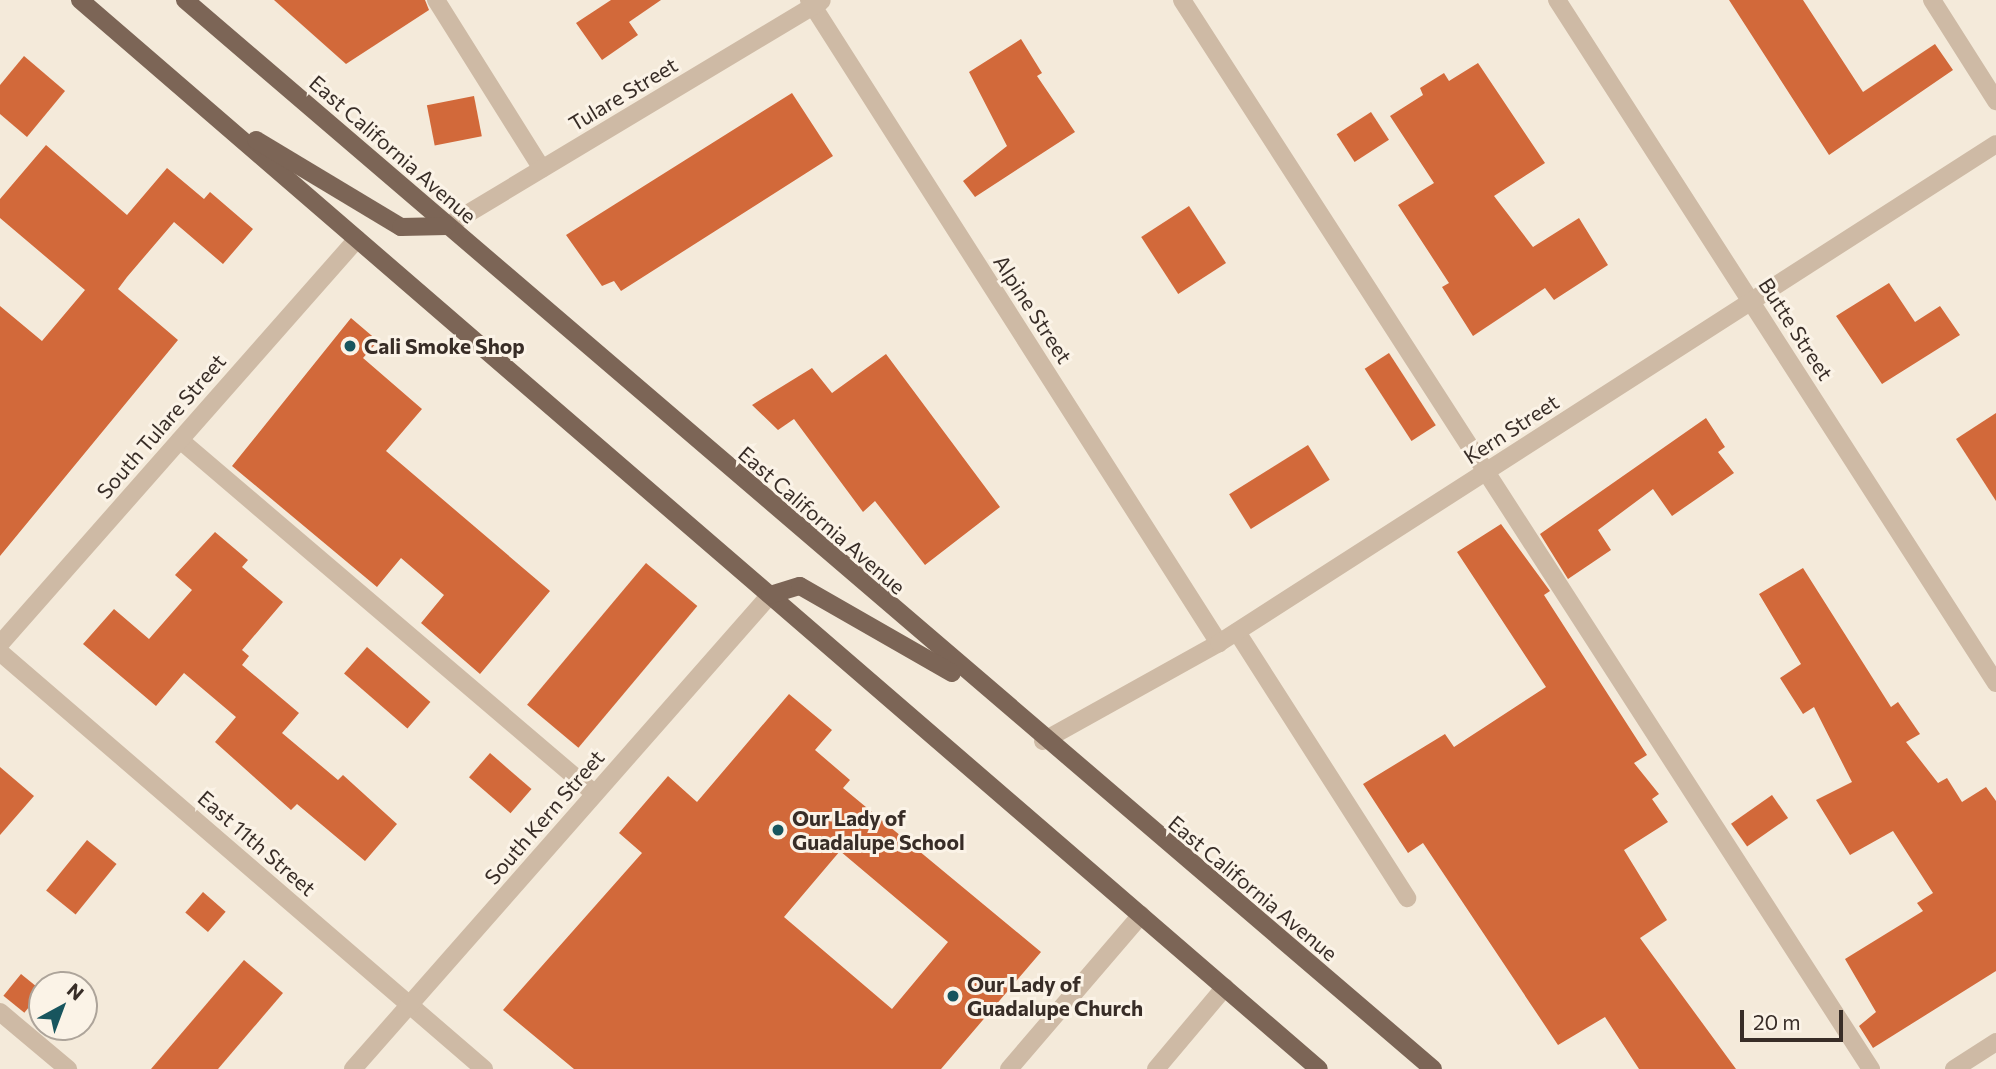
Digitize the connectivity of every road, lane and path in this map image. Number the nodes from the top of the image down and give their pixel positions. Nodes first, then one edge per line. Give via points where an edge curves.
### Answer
1 (80, 0) edge
2 (185, 0) edge
3 (436, 0) edge
4 (1182, 0) edge
5 (1557, 0) edge
6 (1932, 0) edge
7 (815, 2) edge
8 (1996, 100) edge
9 (203, 106) junction
10 (1996, 144) edge
11 (542, 169) junction
12 (447, 226) junction
13 (357, 239) junction
14 (1751, 302) junction
15 (180, 440) junction
16 (1484, 473) junction
17 (770, 595) junction
18 (1237, 632) junction
19 (1219, 643) junction
20 (0, 644) edge
21 (0, 652) edge
22 (1996, 683) edge
23 (994, 698) junction
24 (1043, 741) junction
25 (595, 794) junction
26 (1407, 898) dead end
27 (1141, 915) junction
28 (1225, 987) junction
29 (409, 1005) junction
30 (0, 1012) edge
31 (1996, 1042) edge
32 (68, 1069) edge
33 (353, 1069) edge
34 (484, 1069) edge
35 (1009, 1069) edge
36 (1156, 1069) edge
37 (1319, 1069) edge
38 (1433, 1069) edge
39 (1871, 1069) edge
40 (1954, 1069) edge

1 - 9 main road
2 - 12 main road, East California Avenue
3 - 11 street
4 - 16 street
5 - 14 street, Butte Street
6 - 8 street
7 - 11 street, Tulare Street
7 - 19 street, Alpine Street
9 - 12 main road via 401,227
9 - 13 main road
10 - 14 street, Kern Street
11 - 12 street, Tulare Street
12 - 23 main road, East California Avenue
13 - 15 street, South Tulare Street
13 - 17 main road
14 - 16 street, Kern Street
14 - 22 street, Butte Street
15 - 20 street, South Tulare Street
15 - 25 street
16 - 18 street, Kern Street
16 - 39 street
17 - 23 main road via 800,586
17 - 25 street, South Kern Street
17 - 27 main road
18 - 19 street, Kern Street
18 - 26 street
19 - 24 street, Kern Street
21 - 29 street, East 11th Street
23 - 24 main road, East California Avenue
24 - 38 main road, East California Avenue
25 - 29 street, South Kern Street
27 - 28 main road
27 - 35 street
28 - 36 street
28 - 37 main road
29 - 33 street, South Kern Street
29 - 34 street, East 11th Street
30 - 32 street
31 - 40 street

